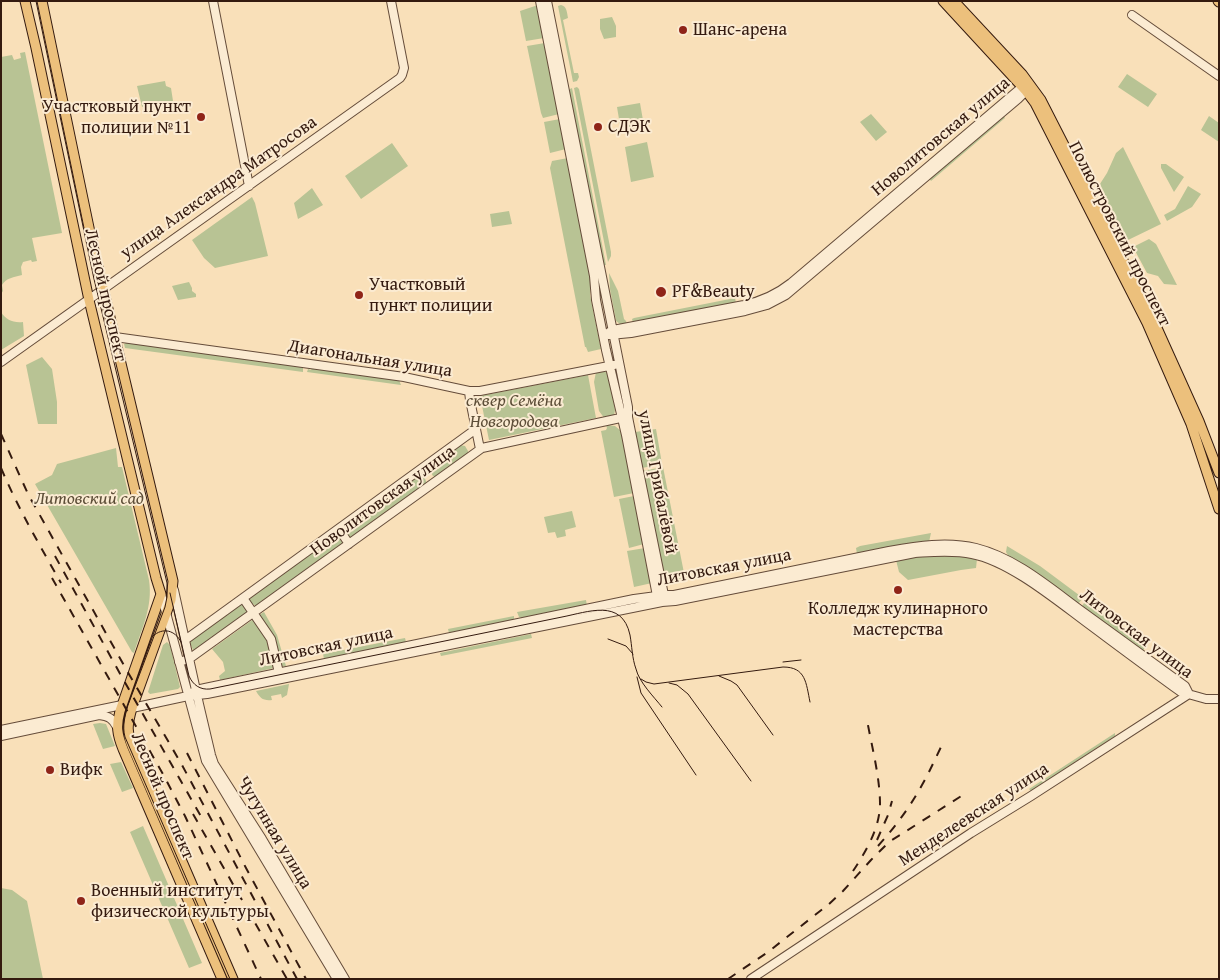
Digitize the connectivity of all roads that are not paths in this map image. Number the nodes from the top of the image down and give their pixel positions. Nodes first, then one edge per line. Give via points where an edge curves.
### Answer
1 (25, 1) edge
2 (42, 1) edge
3 (213, 1) edge
4 (391, 1) edge
5 (540, 1) edge
6 (547, 1) edge
7 (943, 1) edge
8 (954, 1) edge
9 (1132, 15) dead end
10 (1219, 76) edge
11 (1026, 87) junction
12 (249, 186) junction
13 (103, 289) junction
14 (89, 300) junction
15 (614, 333) junction
16 (603, 335) junction
17 (115, 337) junction
18 (1, 362) edge
19 (619, 364) junction
20 (610, 366) junction
21 (469, 391) junction
22 (625, 418) junction
23 (476, 430) junction
24 (480, 449) junction
25 (423, 468) junction
26 (1219, 473) edge
27 (433, 483) junction
28 (1219, 509) edge
29 (339, 529) junction
30 (349, 544) junction
31 (173, 585) junction
32 (161, 594) junction
33 (243, 598) junction
34 (661, 598) junction
35 (254, 612) junction
36 (167, 614) junction
37 (166, 628) junction
38 (185, 640) junction
39 (145, 641) junction
40 (189, 659) junction
41 (179, 662) junction
42 (279, 676) junction
43 (197, 693) junction
44 (1189, 694) junction
45 (188, 696) junction
46 (1219, 699) edge
47 (122, 705) junction
48 (132, 708) junction
49 (117, 727) junction
50 (1, 730) edge
51 (1, 736) edge
52 (189, 888) junction
53 (222, 979) edge
54 (233, 979) edge
55 (337, 979) edge
56 (345, 979) edge
57 (751, 979) edge

1 - 14 main road, Лесной проспект
2 - 13 main road, Лесной проспект
3 - 12 street
4 - 12 street, улица Александра Матросова via 404,63 402,76
5 - 16 street, улица Грибалёвой
6 - 15 street, улица Грибалёвой
7 - 11 main road, Полюстровский проспект
8 - 11 main road, Полюстровский проспект
9 - 10 street
11 - 15 street, Новолитовская улица via 773,296
11 - 26 main road, Полюстровский проспект via 1041,100 1153,319
11 - 28 main road, Полюстровский проспект via 1147,323 1191,424
12 - 13 street, улица Александра Матросова
13 - 14 street, улица Александра Матросова
13 - 17 main road, Лесной проспект
14 - 18 street, улица Александра Матросова
14 - 32 main road, Лесной проспект
15 - 16 street, Новолитовская улица
15 - 19 street, улица Грибалёвой
16 - 20 street, улица Грибалёвой
17 - 21 street, Диагональная улица via 404,377
17 - 31 main road, Лесной проспект
19 - 20 street, Диагональная улица
19 - 22 street, улица Грибалёвой via 628,408
20 - 21 street, Диагональная улица
20 - 22 street, улица Грибалёвой
21 - 23 street
22 - 24 street, Новолитовская улица
22 - 34 street, улица Грибалёвой
23 - 24 street
23 - 25 street, Новолитовская улица
24 - 27 street, Новолитовская улица
25 - 27 street
25 - 29 street, Новолитовская улица
27 - 30 street, Новолитовская улица
29 - 30 street
29 - 33 street, Новолитовская улица
30 - 35 street, Новолитовская улица
31 - 36 main road, Лесной проспект
31 - 38 street, Лесной проспект
32 - 36 street, Лесной проспект
32 - 39 main road, Лесной проспект
33 - 35 street
33 - 38 street, Новолитовская улица
34 - 42 street, Литовская улица
34 - 44 street, Литовская улица via 914,547 974,548 1006,560 1040,581 1185,686
35 - 40 street, Новолитовская улица
35 - 42 street via 271,639
36 - 37 main road, Лесной проспект
37 - 38 street via 179,633
37 - 39 street via 152,633
37 - 41 street
37 - 48 main road, Лесной проспект
38 - 40 street, Лесной проспект
39 - 47 main road, Лесной проспект
40 - 41 street, Новолитовская улица
40 - 43 street, Лесной проспект
41 - 45 street
42 - 43 street, Литовская улица via 207,694
43 - 45 street, Литовская улица
43 - 56 street, Чугунная улица via 214,764
44 - 46 street
44 - 57 street, Менделеевская улица
45 - 48 street, Литовская улица
45 - 55 street, Чугунная улица via 207,764
47 - 49 main road, Лесной проспект
47 - 50 street
48 - 52 main road, Лесной проспект via 128,725 130,740
49 - 51 street via 111,718 99,715
49 - 52 main road, Лесной проспект via 121,744
52 - 53 main road, Лесной проспект
52 - 54 main road, Лесной проспект

